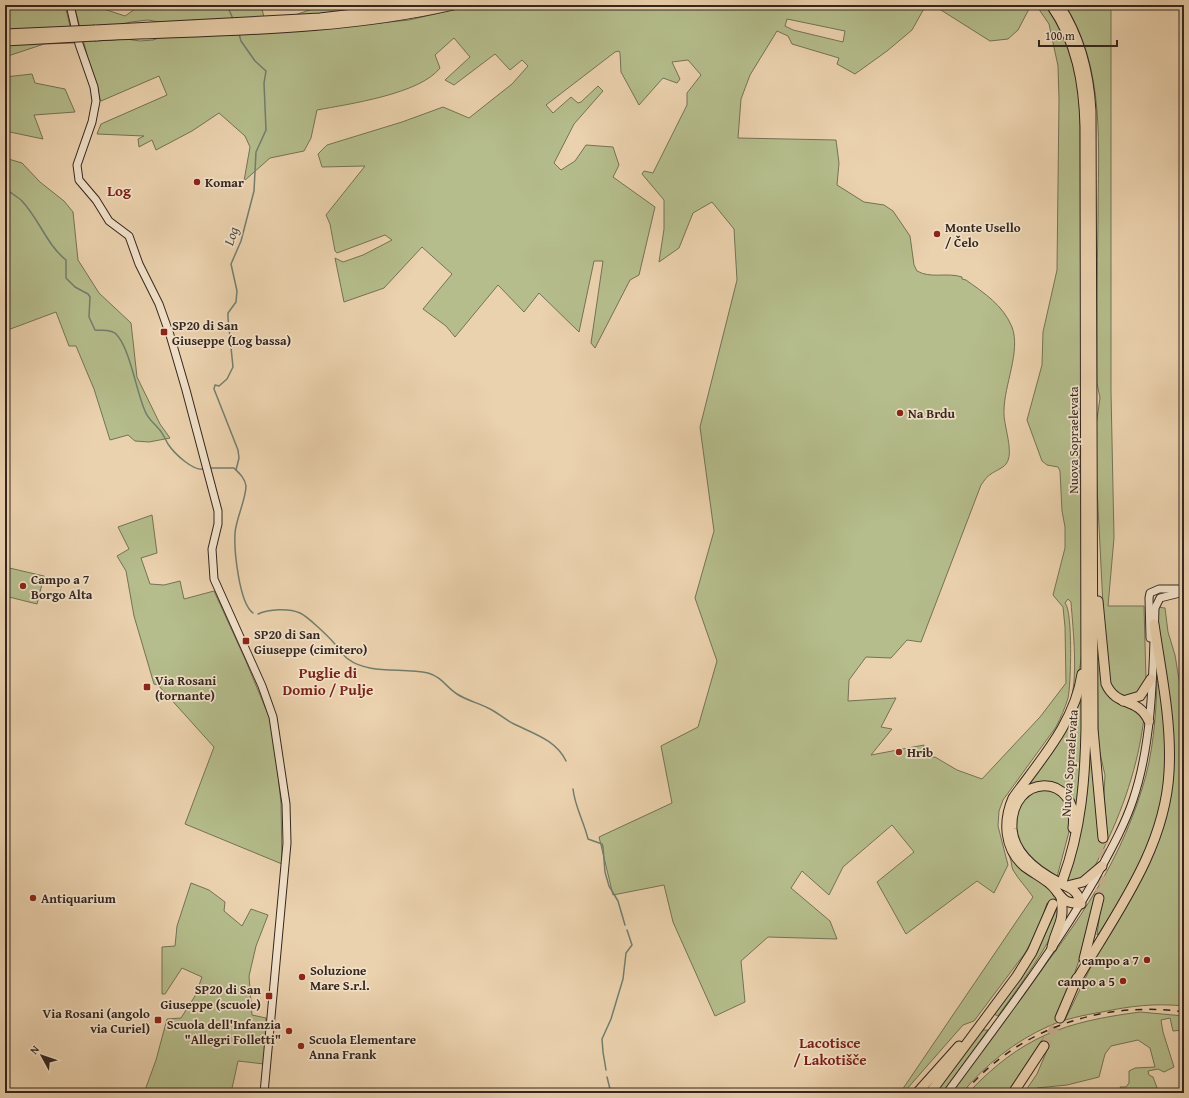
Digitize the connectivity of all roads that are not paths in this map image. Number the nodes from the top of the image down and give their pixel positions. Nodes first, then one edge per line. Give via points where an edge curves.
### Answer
1 (70, 5) edge
2 (422, 5) edge
3 (453, 5) edge
4 (1051, 5) edge
5 (1059, 5) edge
6 (320, 22) junction
7 (95, 33) junction
8 (5, 34) edge
9 (5, 41) edge
10 (1092, 488) junction
11 (1184, 589) edge
12 (1184, 592) edge
13 (1154, 624) junction
14 (1086, 646) junction
15 (1152, 663) junction
16 (1151, 679) junction
17 (1122, 701) junction
18 (1148, 721) junction
19 (1103, 838) tunnel mouth
20 (1068, 864) junction
21 (1102, 866) junction
22 (1065, 883) junction
23 (1061, 897) junction
24 (1099, 898) tunnel mouth
25 (1053, 904) dead end
26 (1081, 904) junction
27 (1052, 947) junction
28 (1032, 952) junction
29 (1075, 983) junction
30 (1060, 1018) tunnel mouth
31 (1044, 1046) tunnel mouth
32 (1032, 1066) junction
33 (264, 1093) edge
34 (918, 1093) edge
35 (930, 1093) edge
36 (947, 1093) edge
37 (1013, 1093) edge
38 (1017, 1093) edge

1 - 33 street via 96,101 92,122 77,165 79,180 109,221 128,236 159,304 170,335 218,511 218,524 212,548 214,579 262,686 276,733 286,804 287,843
2 - 6 highway
3 - 6 highway via 392,16
4 - 14 highway, Nuova Sopraelevata via 1074,51 1082,80 1085,112
5 - 10 highway, Nuova Sopraelevata via 1068,20 1085,64 1090,95
6 - 7 highway
7 - 8 highway, bridge
7 - 9 highway, bridge
10 - 17 highway via 1096,580 1106,684 1111,694
10 - 19 highway, Nuova Sopraelevata via 1093,729
11 - 15 street via 1159,589 1150,593
12 - 13 street via 1160,598 1155,608
13 - 15 street
13 - 29 highway via 1170,741 1165,803 1149,854
14 - 20 highway, Nuova Sopraelevata via 1083,790 1075,840
14 - 23 highway via 1078,694 1070,716 1014,798 1007,817 1007,834 1016,856 1026,867 1054,887
15 - 16 street
16 - 17 highway via 1140,696
16 - 18 street
17 - 18 highway via 1140,708
18 - 21 street via 1133,799
20 - 22 highway, Nuova Sopraelevata
20 - 22 highway via 1073,813 1067,798 1054,787 1033,787 1023,794 1016,807 1013,817 1014,840 1025,859 1056,881
21 - 22 highway via 1083,882
21 - 26 street
22 - 26 highway via 1076,892
23 - 26 highway via 1066,901
23 - 27 highway via 1063,919
24 - 29 highway via 1086,955
25 - 28 highway
26 - 27 street
27 - 36 street
28 - 34 highway via 953,1053
28 - 35 highway via 1009,988
29 - 30 highway
31 - 32 highway
32 - 37 highway
32 - 38 highway

